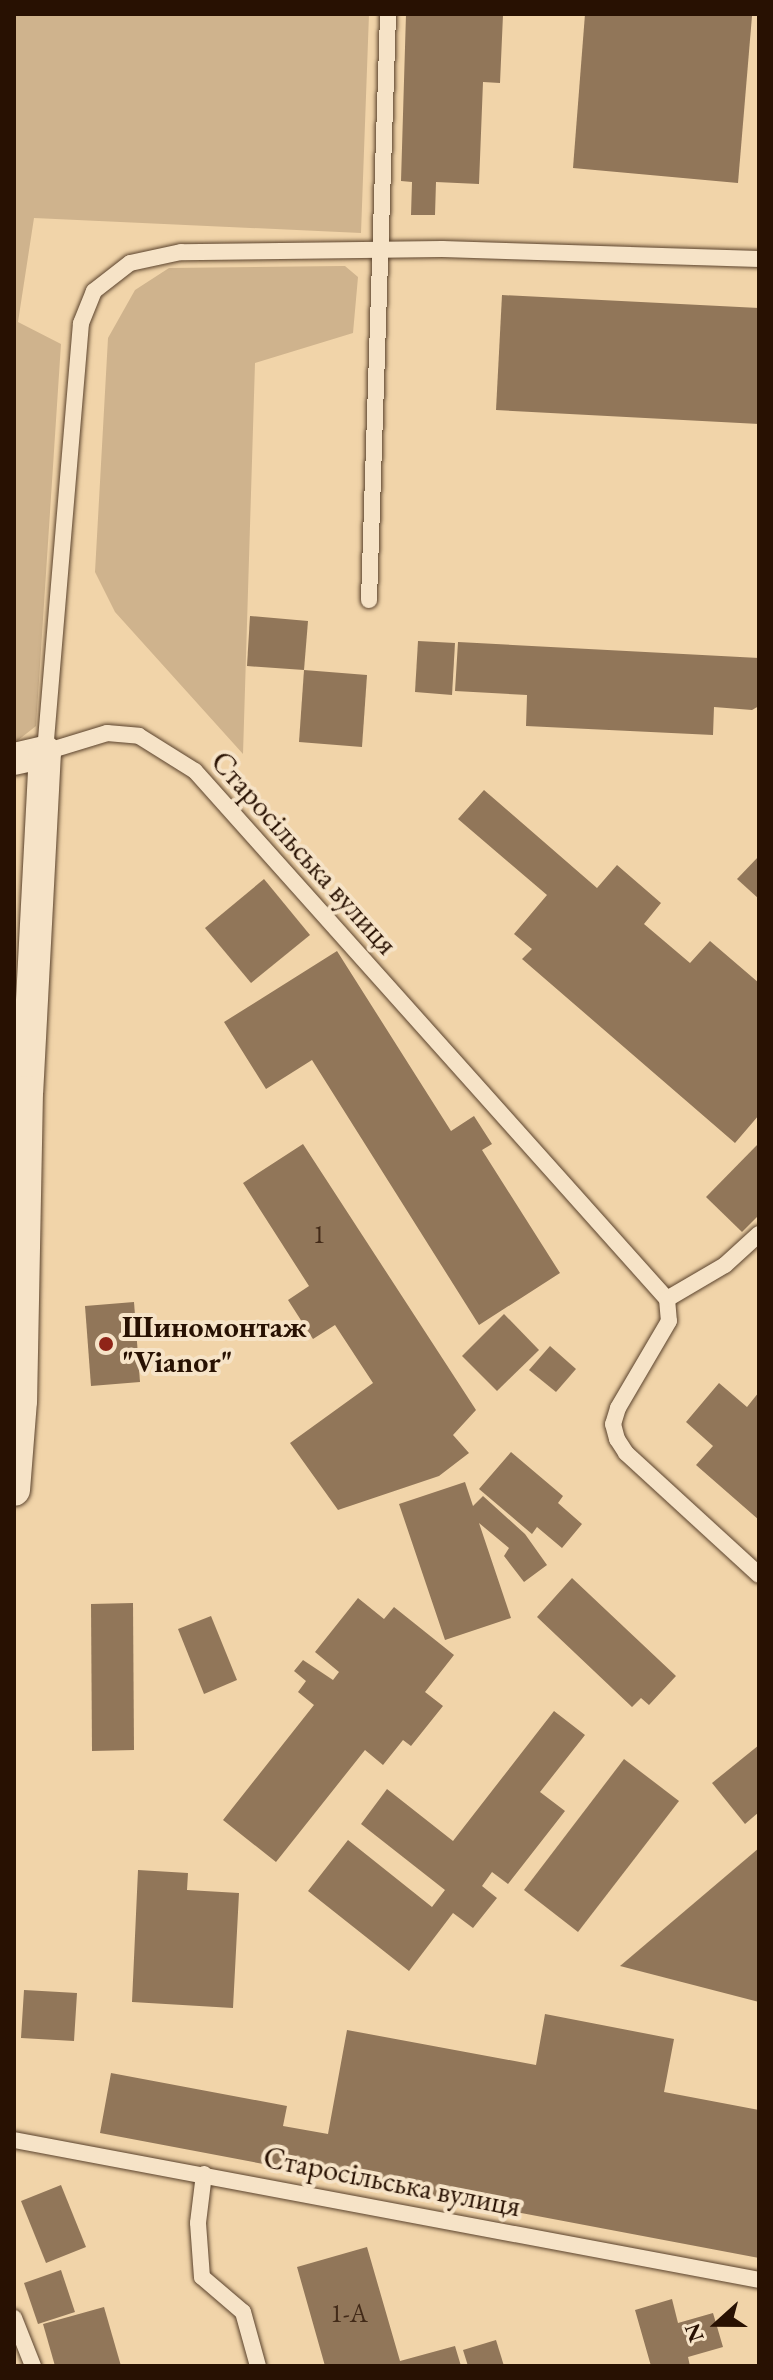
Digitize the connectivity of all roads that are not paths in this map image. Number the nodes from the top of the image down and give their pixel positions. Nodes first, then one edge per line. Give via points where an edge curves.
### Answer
1 (388, 14) edge
2 (382, 250) junction
3 (759, 259) edge
4 (369, 600) dead end
5 (29, 755) edge
6 (759, 1234) edge
7 (667, 1299) junction
8 (14, 1490) edge
9 (759, 1575) edge
10 (14, 2140) edge
11 (204, 2174) junction
12 (759, 2280) edge
13 (14, 2318) edge
14 (33, 2366) edge
15 (258, 2366) edge

1 - 2 lane
2 - 3 lane
2 - 4 lane
2 - 5 lane via 181,252 130,263 94,291 81,323
5 - 7 lane, Старосільська вулиця via 107,733 139,736 195,771
5 - 8 street via 21,1401
6 - 7 lane via 725,1265
7 - 9 lane via 669,1321 618,1408 613,1424 617,1439
10 - 11 lane, Старосільська вулиця
11 - 12 lane, Старосільська вулиця
11 - 15 lane via 198,2223 202,2277 243,2312
13 - 14 lane

